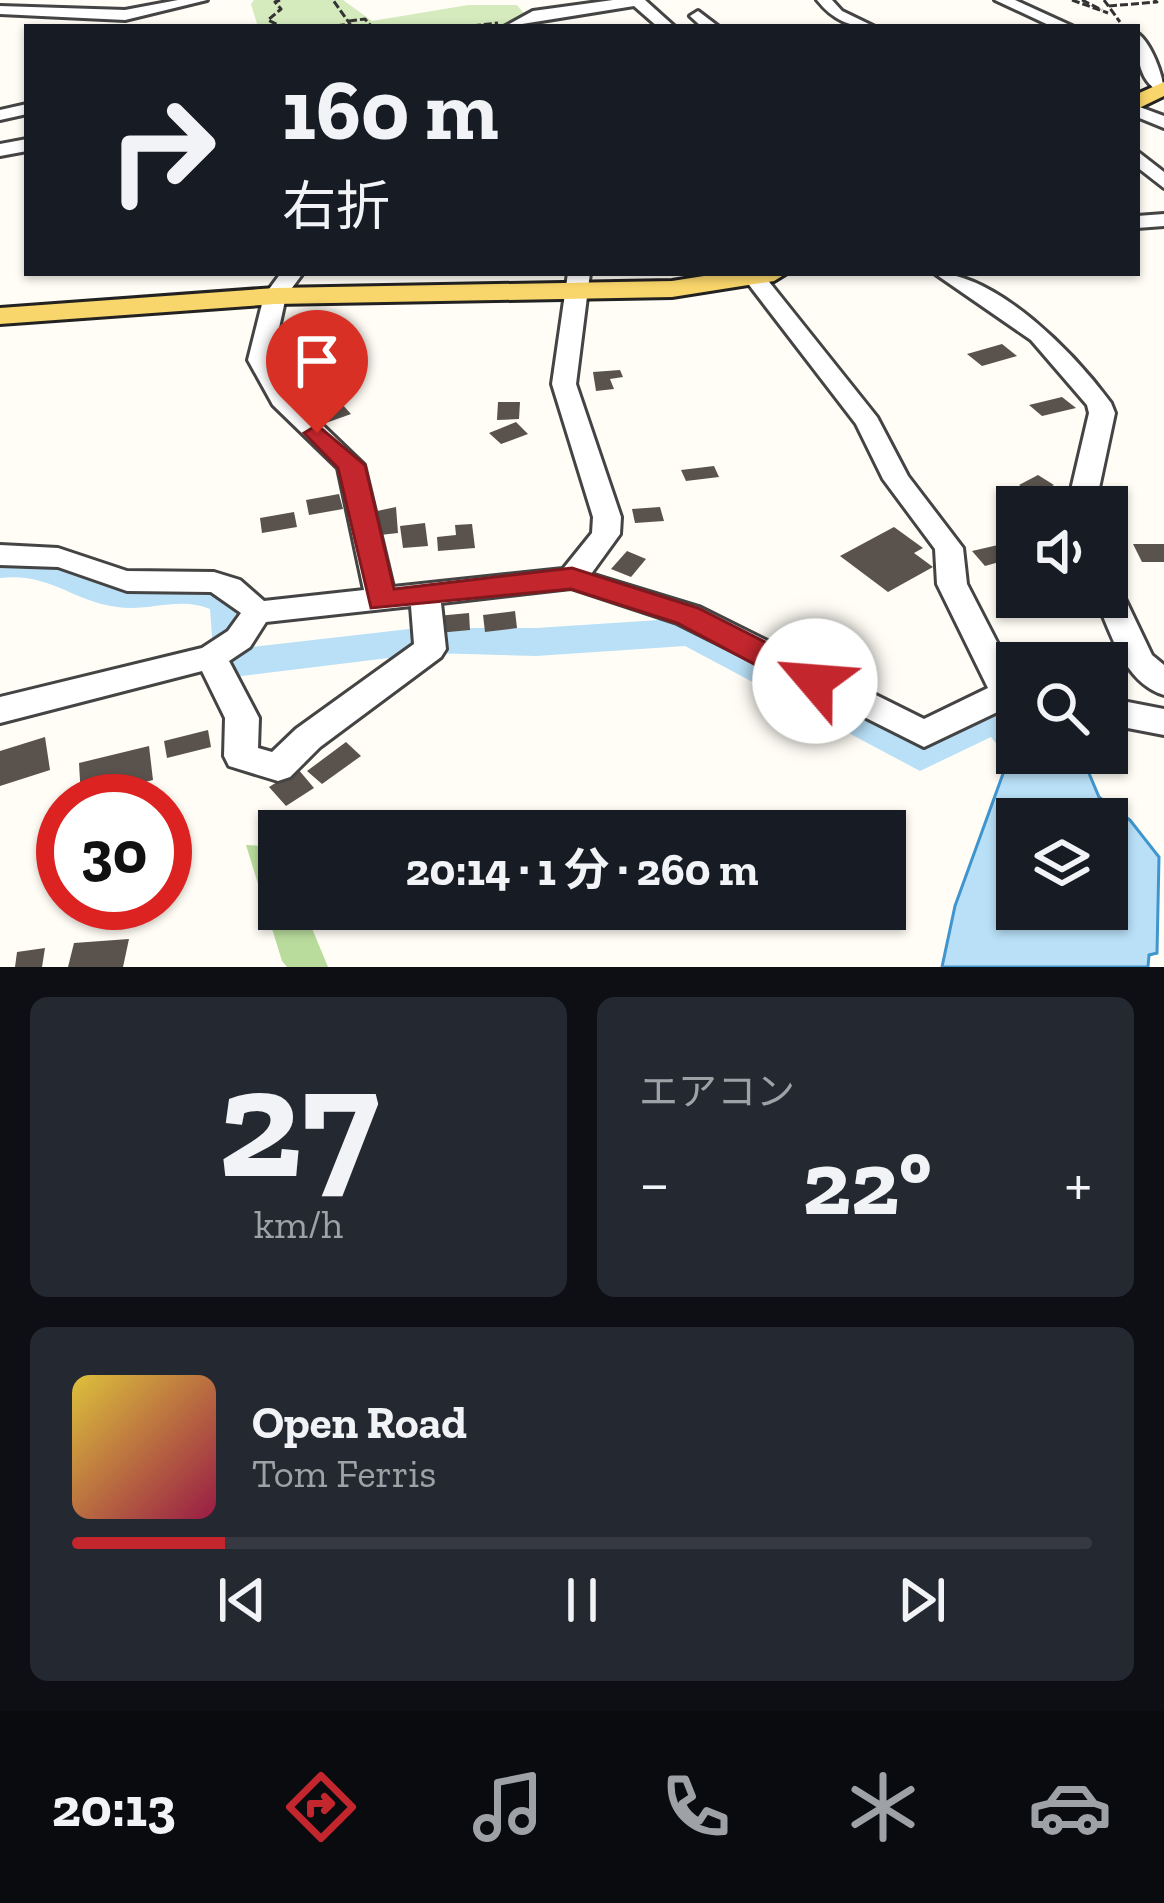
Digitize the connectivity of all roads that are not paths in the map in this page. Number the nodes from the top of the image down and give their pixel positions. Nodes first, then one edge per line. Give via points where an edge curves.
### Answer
1 (200, 0) edge
2 (519, 0) edge
3 (637, 0) edge
4 (824, 0) edge
5 (1002, 0) edge
6 (0, 10) edge
7 (536, 20) edge
8 (126, 21) edge
9 (664, 24) edge
10 (860, 24) edge
11 (1059, 24) edge
12 (1140, 46) edge
13 (1164, 88) edge
14 (1151, 113) edge
15 (1140, 160) edge
16 (1164, 182) edge
17 (741, 276) edge
18 (765, 276) edge
19 (950, 276) edge
20 (580, 283) edge
21 (284, 284) edge
22 (0, 316) edge
23 (1086, 486) edge
24 (0, 555) edge
25 (572, 578) junction
26 (425, 596) junction
27 (381, 601) junction
28 (257, 612) junction
29 (1120, 618) edge
30 (224, 649) junction
31 (996, 665) edge
32 (1163, 682) edge
33 (996, 701) edge
34 (0, 710) edge
35 (1128, 716) edge
36 (1164, 722) edge

1 - 8 street
2 - 7 street
3 - 7 street
3 - 9 street
4 - 10 street
5 - 11 street
6 - 8 street
12 - 13 street
13 - 14 main road
15 - 16 street
17 - 20 main road
18 - 31 street via 949,548 952,584
19 - 23 street via 1040,335 1099,404
20 - 21 main road
20 - 25 street via 565,384 607,518 605,534
21 - 22 main road
21 - 27 street via 260,360 283,400 351,465
24 - 28 street via 52,554 123,581 191,577 226,585
25 - 26 street
25 - 33 street via 688,615 924,734
26 - 27 street
26 - 30 street via 430,649 278,766 241,756 242,718
27 - 28 street
28 - 30 street
29 - 32 street via 1140,662
30 - 34 street
35 - 36 street

